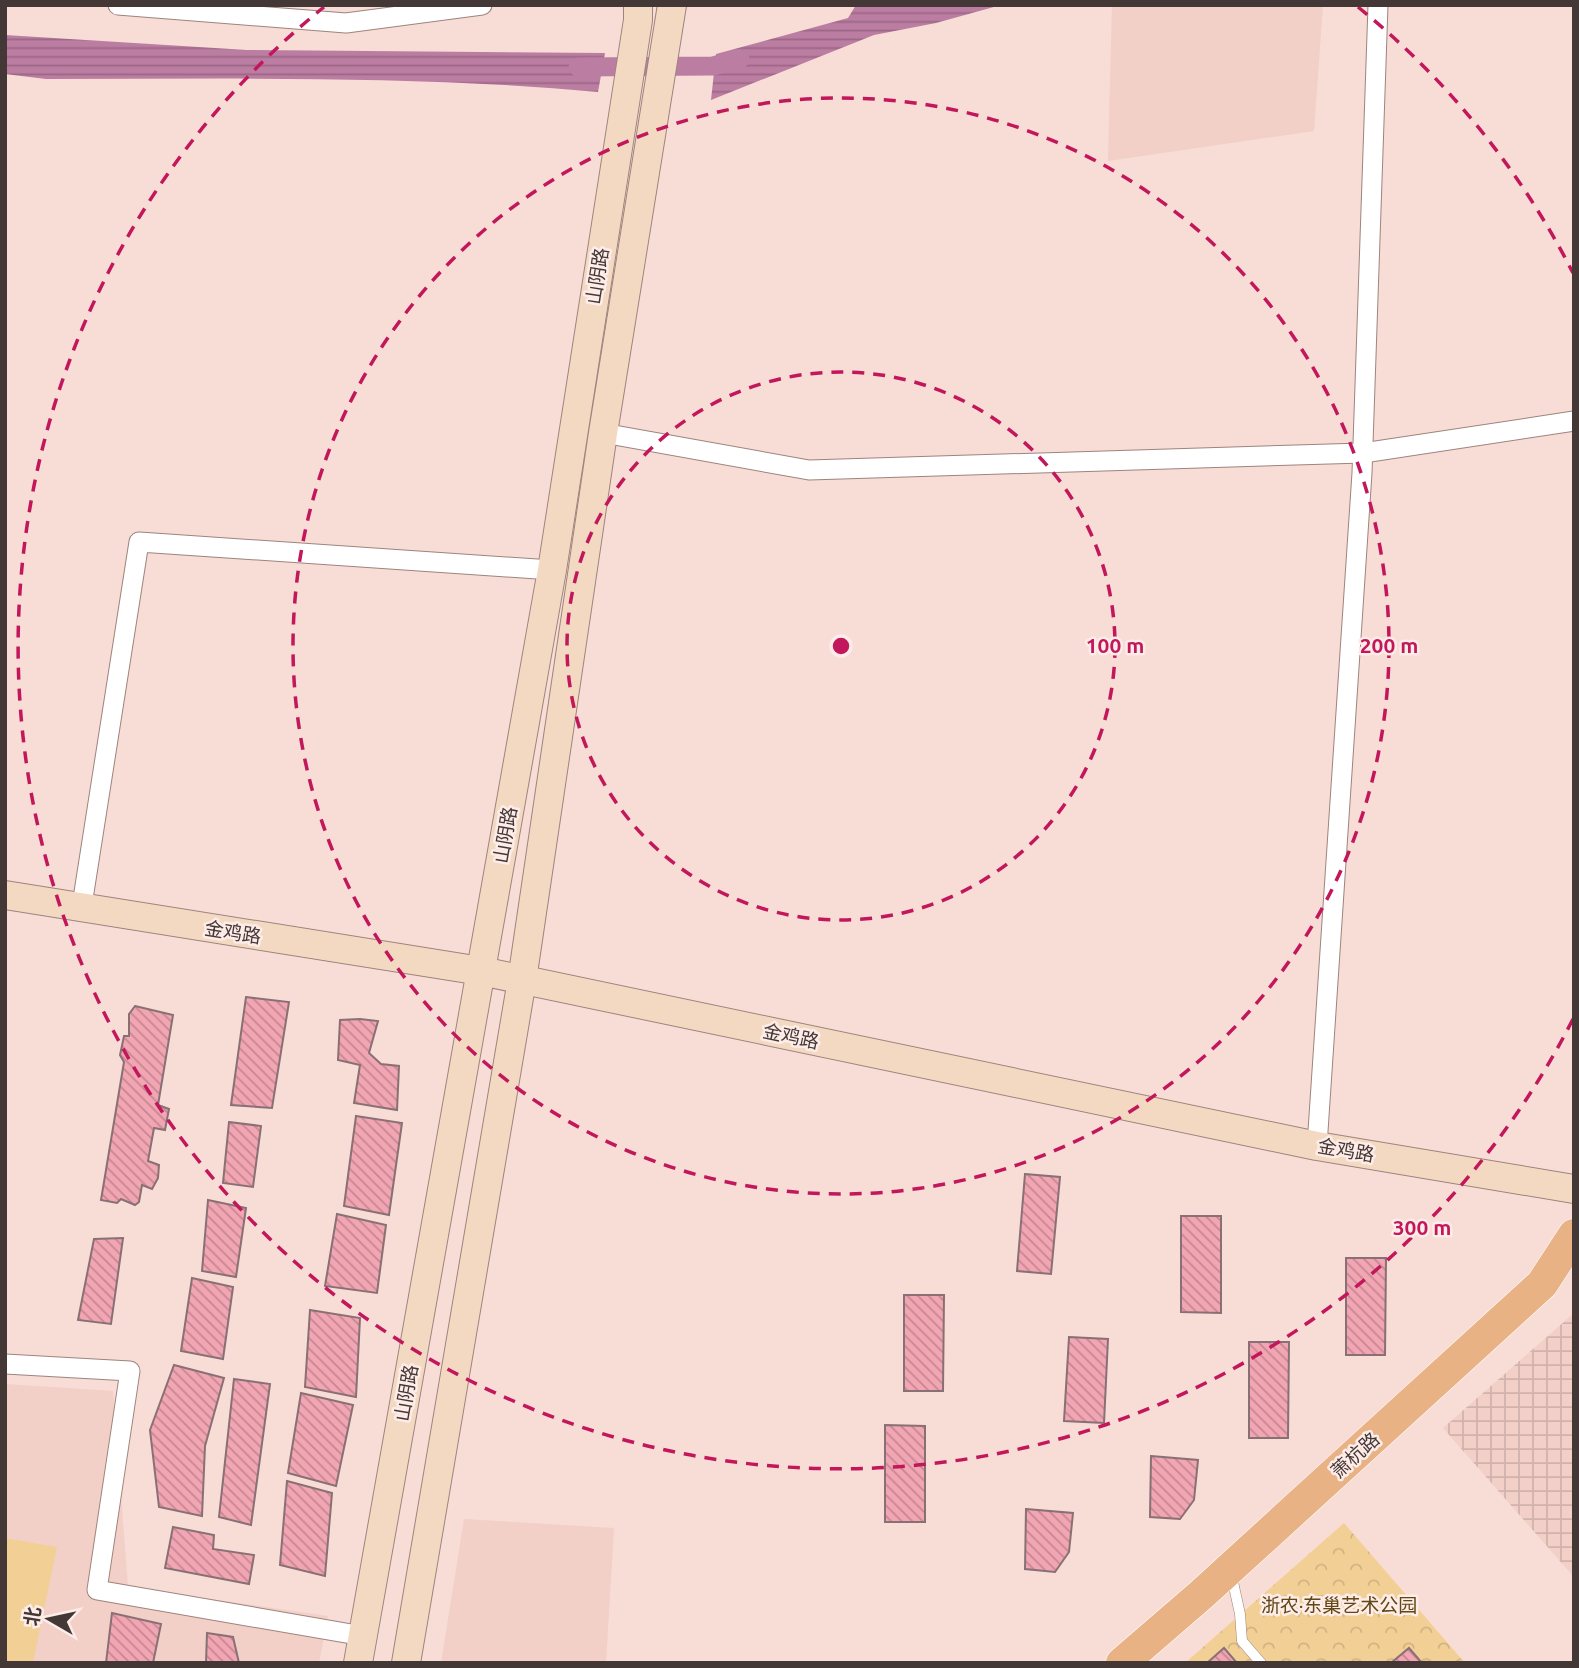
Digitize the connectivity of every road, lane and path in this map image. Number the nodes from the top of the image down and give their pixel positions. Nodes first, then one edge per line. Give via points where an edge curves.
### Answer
1 (118, 5) edge
2 (482, 5) edge
3 (1378, 5) edge
4 (671, 10) edge
5 (638, 13) edge
6 (1574, 421) edge
7 (603, 433) junction
8 (1363, 453) junction
9 (552, 570) junction
10 (5, 895) edge
11 (82, 905) junction
12 (481, 971) junction
13 (522, 980) junction
14 (1317, 1146) junction
15 (1574, 1188) edge
16 (1574, 1236) edge
17 (5, 1364) edge
18 (1230, 1569) junction
19 (361, 1649) edge
20 (406, 1663) edge
21 (1122, 1663) edge
22 (1261, 1663) edge

1 - 2 street via 346,23
3 - 8 street
4 - 7 main road, 山阴路
5 - 9 main road, 山阴路
6 - 8 street
7 - 8 street via 808,470
7 - 13 main road, 山阴路
8 - 14 street
9 - 11 street via 139,542
9 - 12 main road, 山阴路
10 - 11 main road, 金鸡路
11 - 12 main road, 金鸡路
12 - 13 main road, 金鸡路
12 - 19 main road, 山阴路
13 - 14 main road, 金鸡路
13 - 20 main road, 山阴路
14 - 15 main road, 金鸡路
16 - 18 main road, 萧杭路 via 1542,1284
17 - 19 street via 130,1371 97,1590
18 - 21 main road, 萧杭路
18 - 22 lane via 1242,1641

